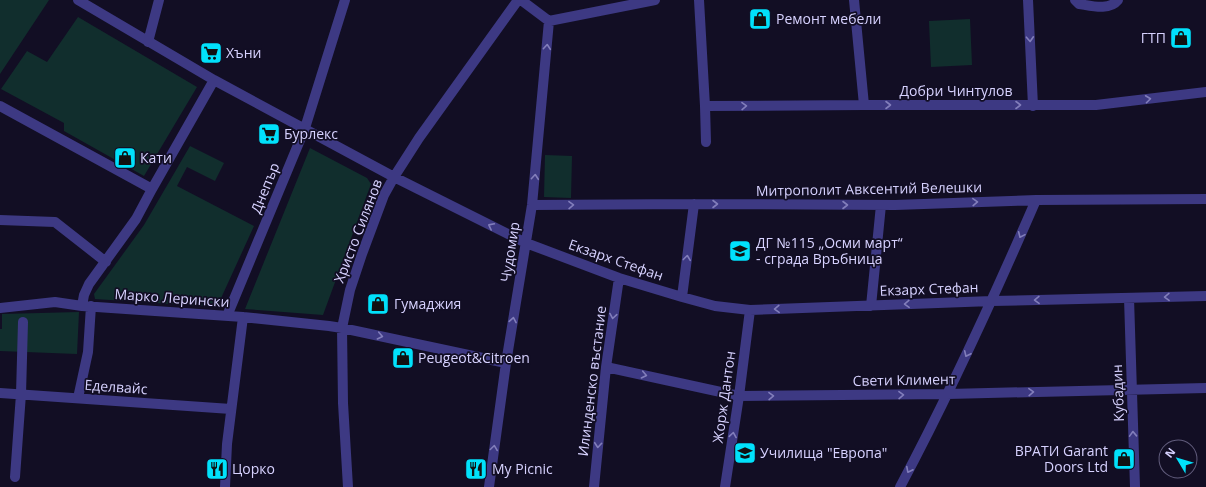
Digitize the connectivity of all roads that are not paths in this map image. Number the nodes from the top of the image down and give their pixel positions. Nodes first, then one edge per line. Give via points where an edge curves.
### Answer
1 (78, 0) edge
2 (160, 0) edge
3 (346, 0) edge
4 (518, 0) edge
5 (521, 0) edge
6 (655, 0) edge
7 (699, 0) edge
8 (854, 0) edge
9 (1028, 0) edge
10 (1075, 0) edge
11 (1118, 0) edge
12 (549, 21) junction
13 (148, 42) junction
14 (214, 80) junction
15 (1206, 92) edge
16 (864, 105) junction
17 (0, 106) edge
18 (705, 106) junction
19 (1033, 106) junction
20 (305, 128) junction
21 (706, 142) dead end
22 (394, 177) junction
23 (152, 189) junction
24 (1036, 200) junction
25 (1206, 200) edge
26 (694, 204) junction
27 (532, 205) junction
28 (881, 205) junction
29 (0, 220) edge
30 (526, 243) junction
31 (106, 262) junction
32 (619, 278) junction
33 (1206, 296) edge
34 (682, 297) junction
35 (1129, 298) junction
36 (992, 301) junction
37 (87, 306) junction
38 (870, 306) junction
39 (0, 308) edge
40 (750, 310) junction
41 (227, 316) junction
42 (242, 317) junction
43 (23, 322) dead end
44 (342, 328) junction
45 (506, 364) junction
46 (606, 367) junction
47 (1206, 388) edge
48 (1132, 389) junction
49 (0, 393) edge
50 (21, 394) junction
51 (948, 394) junction
52 (739, 396) junction
53 (78, 398) junction
54 (231, 409) junction
55 (15, 477) dead end
56 (225, 487) edge
57 (348, 487) edge
58 (489, 487) edge
59 (594, 487) edge
60 (725, 487) edge
61 (900, 487) edge
62 (1135, 487) edge

1 - 13 street, Екзарх Стефан
2 - 13 street
3 - 20 street, Днепър
4 - 22 street, Христо Силянов via 418,138
5 - 12 street
6 - 12 street
7 - 18 street
8 - 16 street
9 -> 19 street
10 - 11 street via 1079,4 1107,7
27 -> 12 street, Чудомир
13 - 14 street, Екзарх Стефан
14 - 20 street, Екзарх Стефан
14 - 23 street
19 -> 15 street, Добри Чинтулов via 1096,105
18 -> 16 street, Добри Чинтулов
16 -> 19 street, Добри Чинтулов
17 - 23 street
18 - 21 street
20 - 22 street, Екзарх Стефан
20 - 41 street, Днепър
30 -> 22 street, Екзарх Стефан
22 - 44 street, Христо Силянов via 384,195 362,254 350,290
23 - 31 street via 136,220
24 - 25 street, Митрополит Авксентий Велешки
28 -> 24 street, Митрополит Авксентий Велешки
24 -> 36 street
27 -> 26 street, Митрополит Авксентий Велешки
26 -> 28 street, Митрополит Авксентий Велешки
34 -> 26 street
27 - 30 street, Чудомир
28 - 38 street
29 - 31 street via 55,222
30 - 32 street, Екзарх Стефан
45 -> 30 street, Чудомир
31 - 37 street via 84,294
32 - 34 street, Екзарх Стефан
32 -> 46 street, Илинденско въстание
33 -> 35 street, Екзарх Стефан
34 - 40 street, Екзарх Стефан via 715,306
35 -> 36 street, Екзарх Стефан
35 - 48 street, Кубадин
36 -> 38 street, Екзарх Стефан
36 -> 51 street
37 - 39 street, Марко Лерински via 55,302
37 - 41 street, Марко Лерински
37 - 53 street via 88,352
38 -> 40 street, Екзарх Стефан
40 - 52 street, Жорж Дантон
41 - 42 street, Марко Лерински
42 - 44 street, Марко Лерински
42 - 54 street
43 - 50 street
44 -> 45 street, Марко Лерински
44 - 57 street, Христо Силянов
58 -> 45 street, Чудомир
46 -> 52 street, Свети Климент
46 -> 59 street, Илинденско въстание
47 - 48 street, Свети Климент
51 -> 48 street, Свети Климент
62 -> 48 street, Кубадин
49 - 50 street, Еделвайс
50 - 53 street, Еделвайс
50 - 55 street
52 -> 51 street, Свети Климент
51 -> 61 street
60 -> 52 street, Жорж Дантон
53 - 54 street, Еделвайс
54 - 56 street

